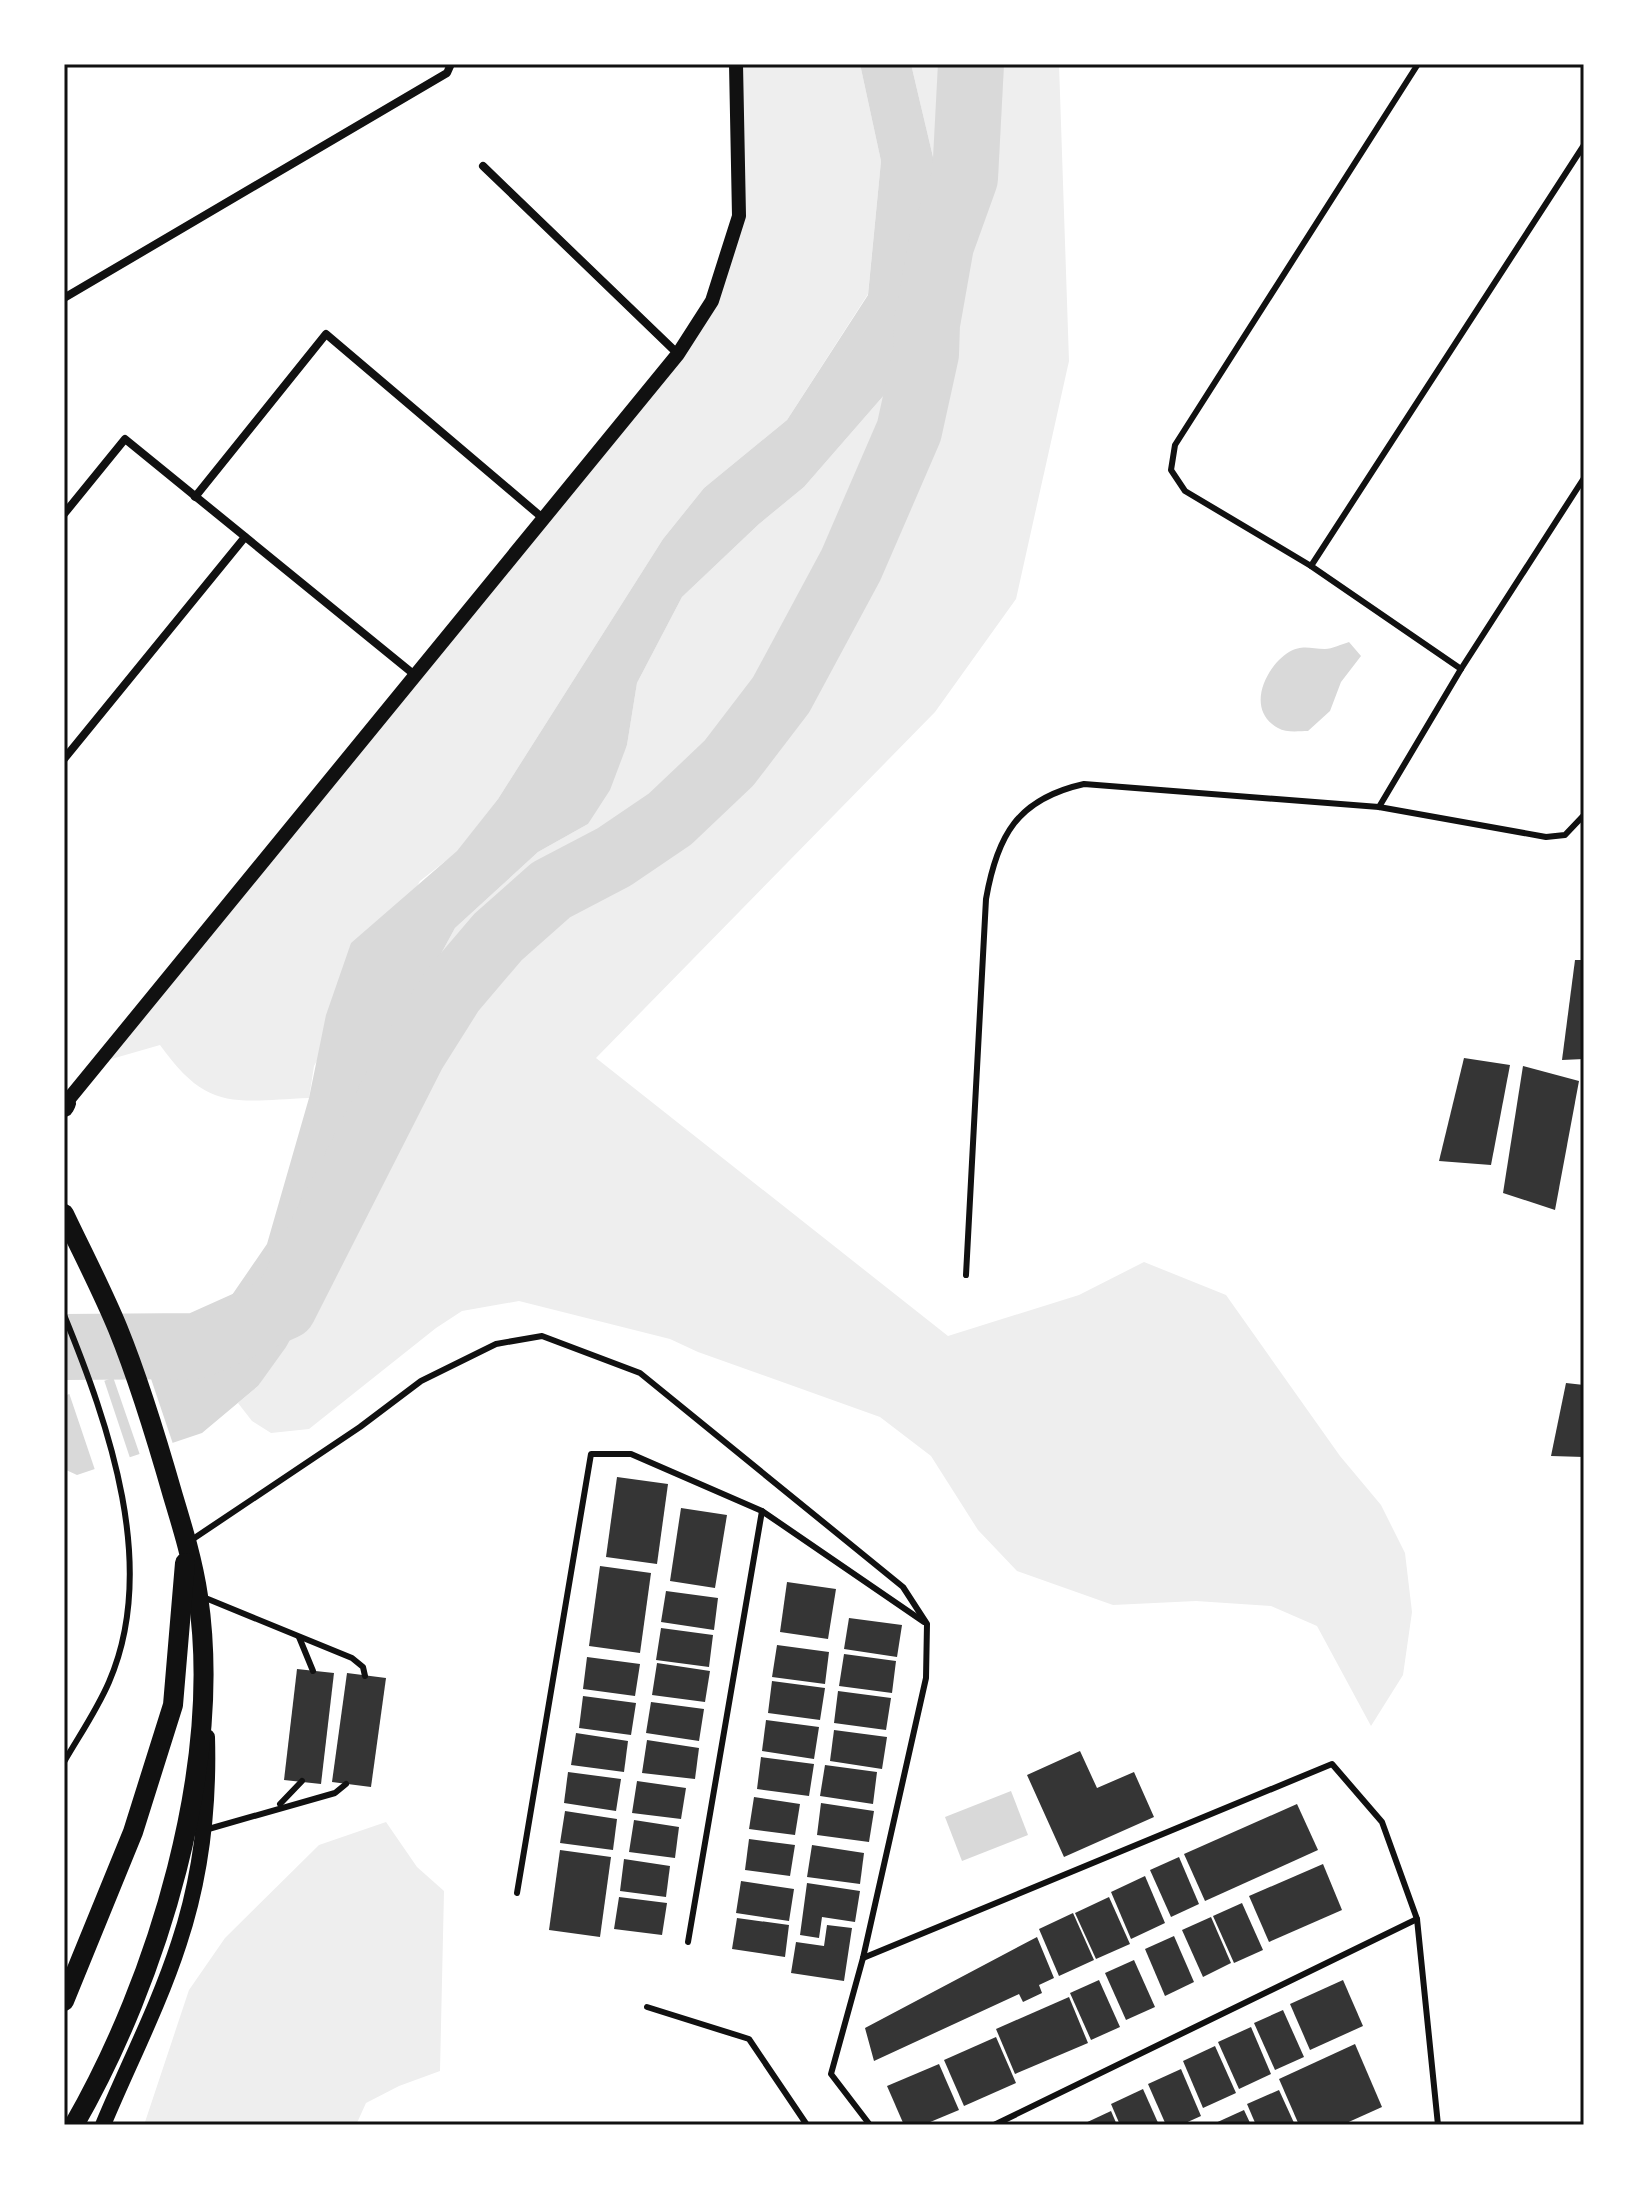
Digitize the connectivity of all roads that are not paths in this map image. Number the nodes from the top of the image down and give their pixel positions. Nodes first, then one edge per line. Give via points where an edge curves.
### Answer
1 (451, 64) edge
2 (736, 64) edge
3 (1418, 64) edge
4 (1584, 145) edge
5 (483, 166) dead end
6 (64, 298) edge
7 (678, 354) junction
8 (1584, 478) edge
9 (195, 497) junction
10 (64, 514) edge
11 (545, 520) junction
12 (245, 537) junction
13 (1311, 566) junction
14 (1461, 669) junction
15 (416, 676) junction
16 (64, 759) edge
17 (1379, 807) junction
18 (1584, 815) edge
19 (64, 1105) edge
20 (64, 1214) edge
21 (966, 1275) dead end
22 (64, 1315) edge
23 (762, 1511) junction
24 (187, 1543) junction
25 (198, 1596) junction
26 (927, 1624) junction
27 (299, 1637) junction
28 (313, 1671) dead end
29 (365, 1676) dead end
30 (205, 1679) junction
31 (64, 1762) edge
32 (302, 1781) dead end
33 (346, 1784) dead end
34 (274, 1808) junction
35 (205, 1830) junction
36 (517, 1893) dead end
37 (1417, 1919) junction
38 (688, 1942) dead end
39 (863, 1958) junction
40 (64, 2001) edge
41 (647, 2007) dead end
42 (1437, 2122) edge
43 (74, 2125) edge
44 (103, 2125) edge
45 (807, 2125) edge
46 (870, 2125) edge
47 (994, 2125) edge
48 (1426, 2125) edge

1 - 6 street via 447,73
2 - 7 street via 739,216 712,301
3 - 13 lane via 1170,457 1176,482 1185,491
4 - 13 lane
5 - 7 street
7 - 11 street
8 - 14 lane
9 - 10 street via 125,439
9 - 11 street via 326,334
9 - 12 street
11 - 15 street
12 - 15 street
12 - 16 street
13 - 14 lane
14 - 17 lane
15 - 19 street
17 - 18 lane via 1546,837 1565,835
17 - 21 lane via 1084,784 1046,796 1014,822 999,846 986,899
20 - 24 main road via 119,1330
22 - 31 lane via 119,1482 131,1555 123,1637 109,1682
23 - 26 lane
23 - 36 lane via 631,1454 591,1454
23 - 38 lane
24 - 25 main road
24 - 26 lane via 421,1381 496,1344 542,1336 640,1373 903,1587
24 - 40 main road via 173,1705 133,1832
25 - 27 lane
25 - 30 main road
26 - 39 lane via 926,1678
27 - 28 lane
27 - 29 lane via 352,1658
30 - 35 main road
30 - 43 main road via 189,1807 148,1970 110,2063
32 - 34 lane
33 - 34 lane via 335,1793
34 - 35 lane
35 - 44 main road via 179,1943
37 - 39 lane via 1382,1822 1332,1764
37 - 42 lane
37 - 47 lane
39 - 46 lane via 831,2074
41 - 45 lane via 749,2039
42 - 48 lane

